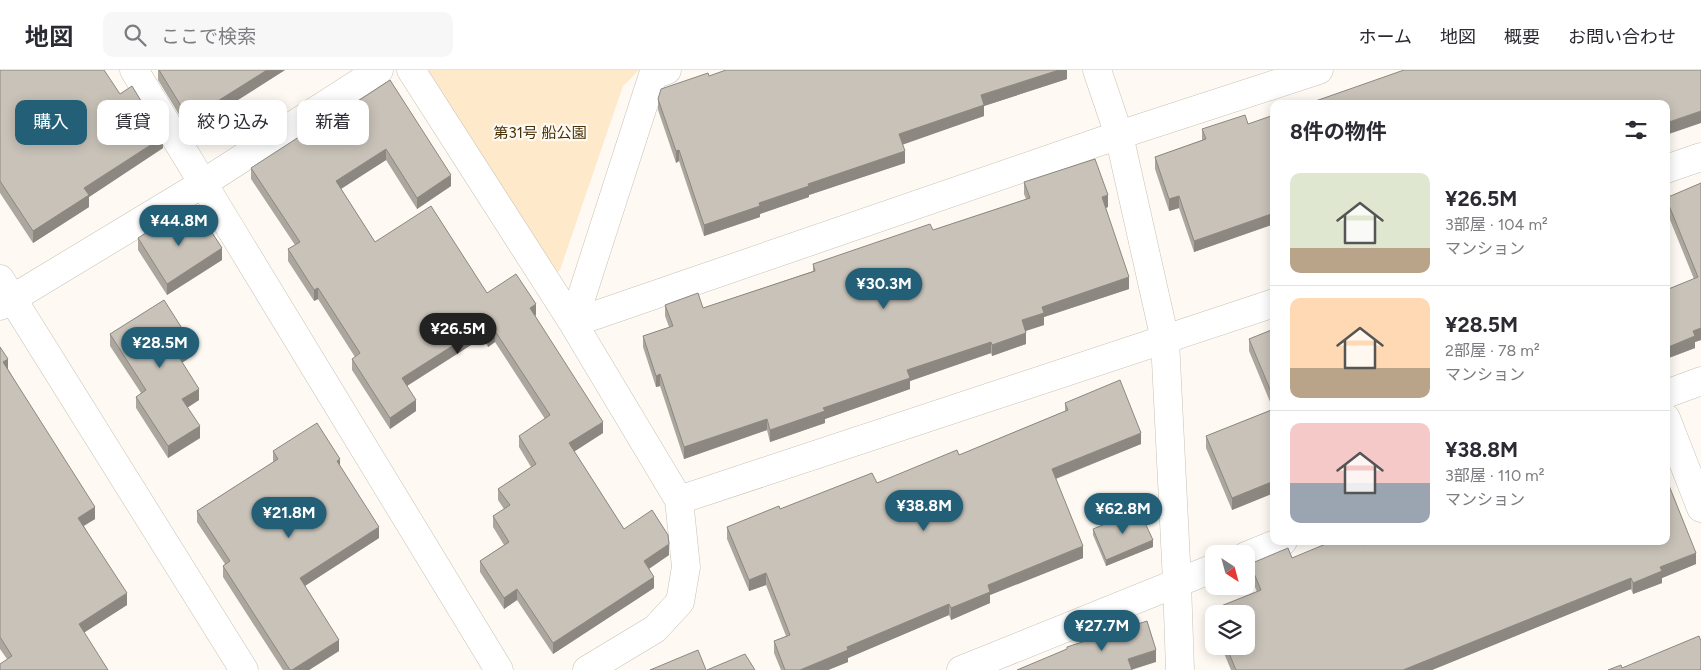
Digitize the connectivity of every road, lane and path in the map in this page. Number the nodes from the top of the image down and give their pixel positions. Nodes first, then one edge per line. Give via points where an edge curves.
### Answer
1 (134, 70) edge
2 (379, 70) edge
3 (412, 70) edge
4 (667, 70) edge
5 (1097, 70) edge
6 (1319, 70) edge
7 (1119, 135) junction
8 (1701, 157) edge
9 (1670, 168) edge
10 (202, 184) junction
11 (4, 295) edge
12 (1270, 303) edge
13 (573, 323) junction
14 (1165, 340) junction
15 (1701, 381) edge
16 (1670, 393) edge
17 (1670, 428) edge
18 (679, 500) junction
19 (1701, 508) edge
20 (1273, 545) edge
21 (1255, 552) edge
22 (1205, 571) edge
23 (1177, 582) junction
24 (244, 670) edge
25 (499, 670) edge
26 (587, 670) edge
27 (961, 670) edge
28 (1180, 670) edge

1 - 10 street
2 - 10 street
3 - 13 street
4 - 13 street via 653,75
5 - 7 street
6 - 7 street
7 - 13 street
7 - 14 street
8 - 9 street
10 - 11 street
10 - 25 street
11 - 24 street
12 - 14 street
13 - 18 street
14 - 18 street
14 - 23 street
15 - 16 street
17 - 19 street
18 - 26 street via 686,567 680,602 655,629
20 - 21 street
22 - 23 street
23 - 27 street
23 - 28 street

